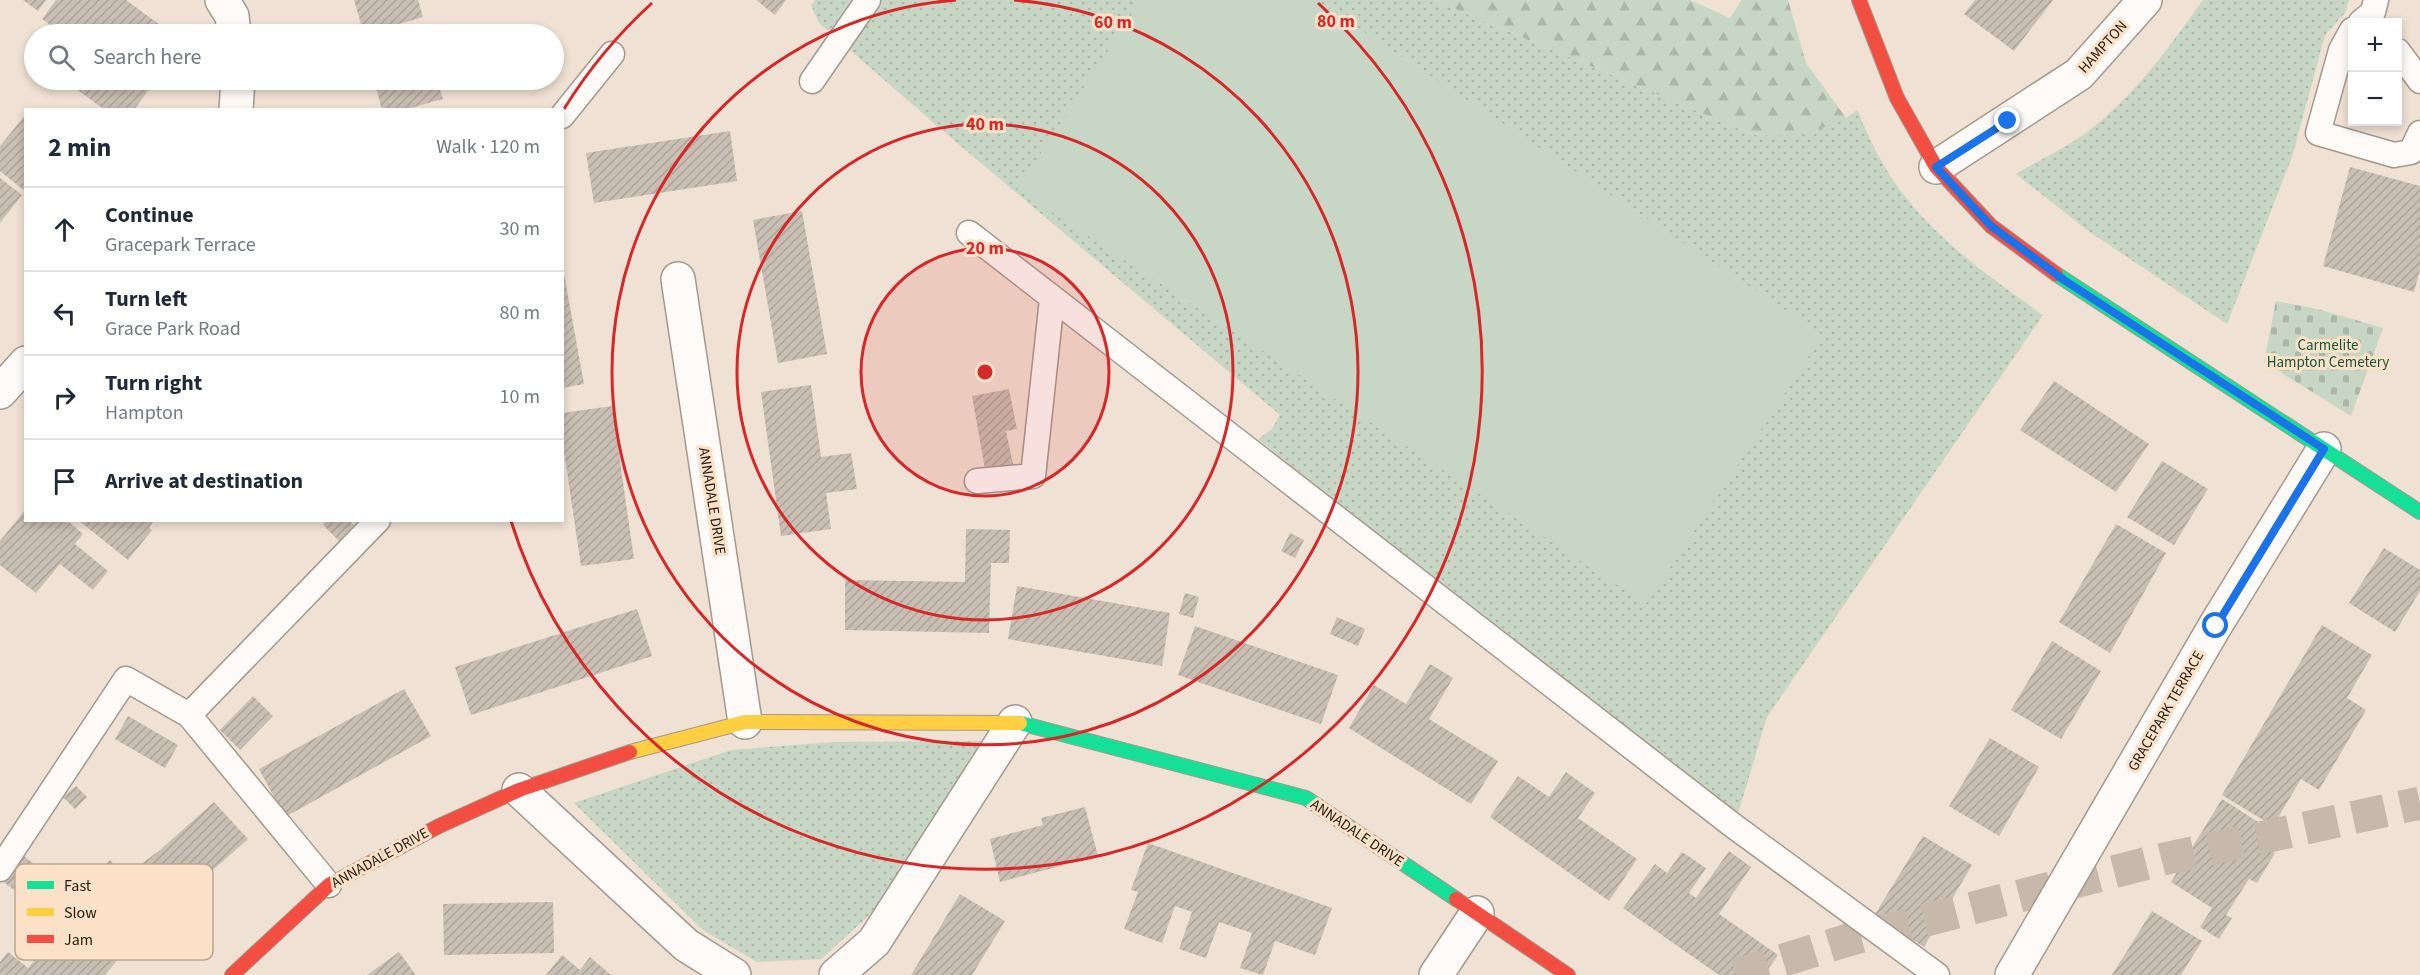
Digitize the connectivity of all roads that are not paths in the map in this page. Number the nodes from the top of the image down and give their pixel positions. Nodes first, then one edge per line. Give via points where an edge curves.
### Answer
1 (222, 0) edge
2 (868, 0) edge
3 (1860, 0) edge
4 (2145, 0) edge
5 (233, 24) edge
6 (2348, 37) edge
7 (612, 54) dead end
8 (2402, 58) edge
9 (812, 81) dead end
10 (2420, 81) edge
11 (237, 90) edge
12 (236, 108) edge
13 (564, 114) edge
14 (2420, 133) edge
15 (1936, 167) junction
16 (969, 233) dead end
17 (678, 279) dead end
18 (1052, 298) junction
19 (24, 365) edge
20 (0, 392) edge
21 (2324, 449) junction
22 (977, 481) dead end
23 (2420, 512) edge
24 (376, 522) edge
25 (189, 715) junction
26 (745, 722) junction
27 (1015, 722) junction
28 (519, 790) junction
29 (0, 869) edge
30 (329, 885) junction
31 (1477, 913) junction
32 (232, 975) edge
33 (734, 975) edge
34 (836, 975) edge
35 (1436, 975) edge
36 (1569, 975) edge
37 (1937, 975) edge
38 (2012, 975) edge

1 - 5 street
2 - 9 lane
3 - 15 street via 1897,98
4 - 15 street, HAMPTON via 2079,74
6 - 14 lane via 2318,133 2394,155 2411,152
7 - 13 lane
8 - 10 lane
11 - 12 street
15 - 21 street via 1991,226 2064,280
16 - 18 lane
17 - 26 street, ANNADALE DRIVE
18 - 22 lane via 1033,476
18 - 37 lane via 1722,817
19 - 20 street
21 - 23 street
21 - 38 street, GRACEPARK TERRACE
24 - 25 lane
25 - 29 lane via 126,679
25 - 30 lane
26 - 27 street, ANNADALE DRIVE
26 - 28 street, ANNADALE DRIVE via 631,752
27 - 31 street, ANNADALE DRIVE via 1306,798
27 - 34 street via 874,942
28 - 30 street, ANNADALE DRIVE via 439,826
28 - 33 street via 686,945
30 - 32 street, ANNADALE DRIVE
31 - 35 street
31 - 36 street, ANNADALE DRIVE

